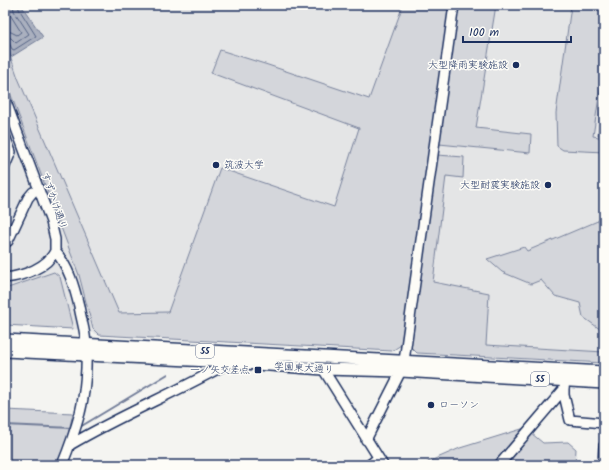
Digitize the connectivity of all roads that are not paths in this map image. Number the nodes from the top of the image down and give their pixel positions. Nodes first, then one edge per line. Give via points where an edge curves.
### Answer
1 (454, 5) edge
2 (5, 99) edge
3 (5, 136) edge
4 (5, 166) edge
5 (33, 192) dead end
6 (5, 243) edge
7 (55, 251) junction
8 (5, 278) edge
9 (5, 340) edge
10 (86, 350) junction
11 (5, 351) edge
12 (230, 362) junction
13 (402, 366) junction
14 (323, 369) junction
15 (604, 372) edge
16 (604, 383) edge
17 (564, 385) junction
18 (604, 423) edge
19 (366, 440) junction
20 (70, 445) junction
21 (604, 446) edge
22 (380, 462) edge
23 (62, 465) edge
24 (368, 465) edge
25 (499, 465) edge
26 (603, 465) edge

1 - 13 street
2 - 7 street, すずかけ通り via 51,222 56,239
3 - 4 street via 11,152
5 - 6 street
7 - 8 street via 37,269
7 - 10 street via 64,261 70,274
9 - 10 main road, 学園東大通り / 55
10 - 11 main road, 学園東大通り / 55
10 - 12 main road, 学園東大通り / 55
10 - 13 main road, 学園東大通り / 55
10 - 20 street via 84,388
12 - 14 main road, 学園東大通り / 55
12 - 20 street via 199,380 96,429
13 - 14 main road, 学園東大通り / 55
13 - 15 main road, 学園東大通り / 55
13 - 17 main road, 学園東大通り / 55
13 - 19 street
14 - 19 street
16 - 17 main road, 学園東大通り / 55
17 - 18 street via 570,420
17 - 25 street
19 - 22 street
20 - 23 street
21 - 26 street
22 - 24 street

